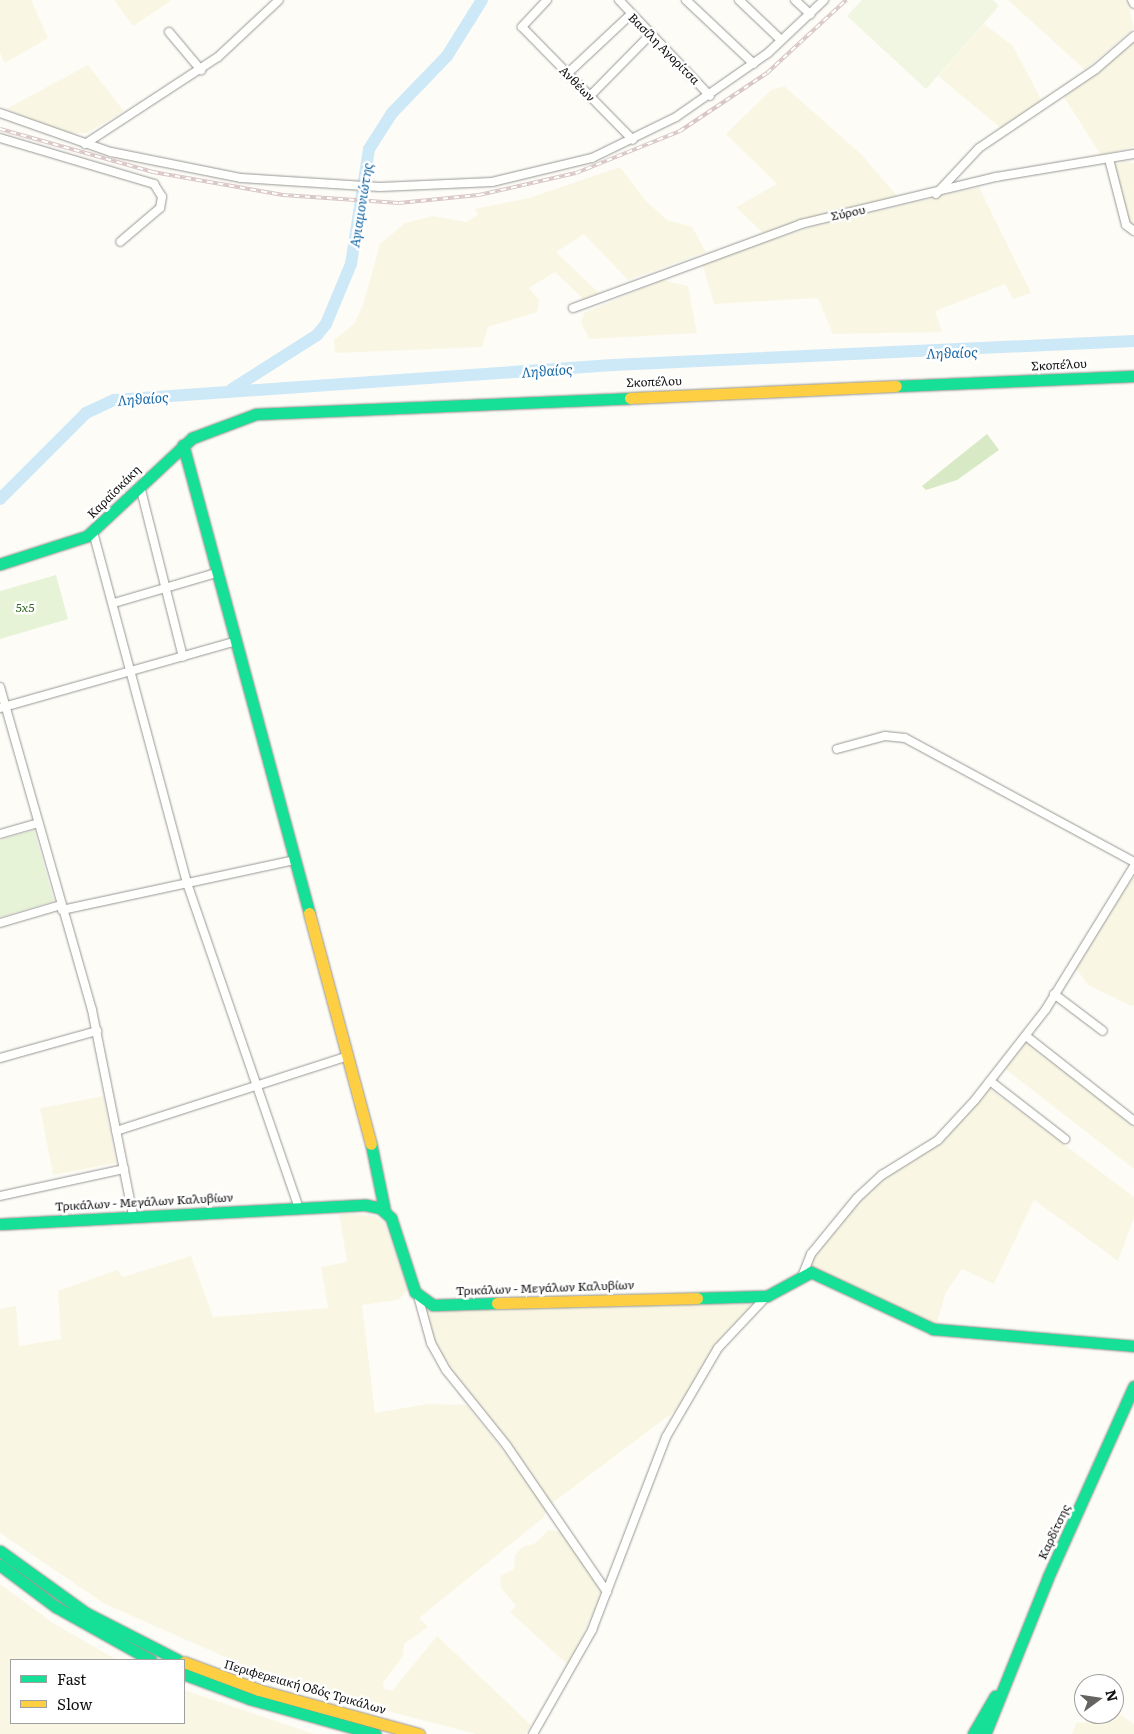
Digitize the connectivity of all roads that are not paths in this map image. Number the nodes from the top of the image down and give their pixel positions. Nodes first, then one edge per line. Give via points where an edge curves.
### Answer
1 (279, 0) edge
2 (547, 0) edge
3 (619, 0) edge
4 (686, 0) edge
5 (739, 0) edge
6 (795, 0) edge
7 (824, 0) edge
8 (1132, 0) edge
9 (1134, 4) edge
10 (810, 14) junction
11 (630, 15) junction
12 (169, 32) dead end
13 (650, 35) junction
14 (1134, 36) edge
15 (781, 40) junction
16 (754, 64) junction
17 (201, 70) junction
18 (567, 74) junction
19 (710, 96) junction
20 (589, 97) junction
21 (0, 113) edge
22 (0, 138) edge
23 (633, 140) junction
24 (86, 144) junction
25 (1134, 154) edge
26 (1109, 159) junction
27 (936, 194) junction
28 (1134, 231) edge
29 (120, 242) dead end
30 (573, 308) dead end
31 (1134, 376) edge
32 (183, 445) junction
33 (140, 486) junction
34 (94, 532) junction
35 (0, 564) edge
36 (216, 573) junction
37 (166, 588) junction
38 (114, 603) junction
39 (234, 642) junction
40 (183, 657) junction
41 (132, 672) junction
42 (0, 688) edge
43 (3, 708) edge
44 (837, 749) dead end
45 (38, 822) junction
46 (0, 834) edge
47 (291, 860) junction
48 (1134, 864) edge
49 (187, 883) junction
50 (62, 907) junction
51 (0, 923) edge
52 (1054, 994) junction
53 (97, 1031) junction
54 (1103, 1031) dead end
55 (1026, 1036) junction
56 (345, 1057) junction
57 (0, 1058) edge
58 (990, 1082) junction
59 (257, 1086) junction
60 (1134, 1121) edge
61 (116, 1130) junction
62 (1065, 1139) dead end
63 (124, 1169) junction
64 (0, 1196) edge
65 (299, 1208) junction
66 (385, 1212) junction
67 (133, 1216) junction
68 (0, 1224) edge
69 (803, 1274) junction
70 (418, 1296) junction
71 (766, 1296) junction
72 (1134, 1346) edge
73 (1134, 1386) edge
74 (0, 1551) edge
75 (0, 1565) edge
76 (607, 1592) junction
77 (149, 1659) edge
78 (176, 1659) edge
79 (185, 1662) edge
80 (185, 1674) edge
81 (1000, 1690) junction
82 (374, 1734) edge
83 (419, 1734) edge
84 (533, 1734) edge
85 (973, 1734) edge
86 (985, 1734) edge

1 - 17 street
2 - 18 street, Ανθέων via 522,27
3 - 11 street, Βασίλη Αγορίτσα
4 - 16 street
5 - 15 street
6 - 10 street
7 - 10 street
8 - 9 street
10 - 15 street
11 - 13 street, Βασίλη Αγορίτσα
11 - 18 street
12 - 17 street
13 - 19 street, Βασίλη Αγορίτσα
13 - 20 street
14 - 27 street via 1096,69 979,148
15 - 16 street
16 - 19 street
17 - 24 street
18 - 20 street, Ανθέων
19 - 23 street
20 - 23 street, Ανθέων
21 - 24 street
22 - 29 street via 154,184 162,196 160,208
23 - 24 street via 578,163 510,180 380,187 218,175
25 - 26 street, Σύρου
26 - 27 street, Σύρου via 996,177
26 - 28 street via 1126,225
27 - 30 street, Σύρου via 780,230
31 - 32 main road, Σκοπέλου via 273,412 216,426
32 - 33 main road, Καραϊσκάκη
32 - 36 main road
33 - 34 main road, Καραϊσκάκη
33 - 37 street
34 - 35 main road, Καραϊσκάκη
34 - 38 street
36 - 37 street
36 - 39 main road
37 - 38 street
37 - 40 street
38 - 41 street
39 - 40 street
39 - 47 main road
40 - 41 street
41 - 43 street
41 - 49 street
42 - 43 street
43 - 45 street
44 - 48 street via 885,736 905,738
45 - 46 street
45 - 50 street
47 - 49 street
47 - 56 main road
48 - 52 street
49 - 50 street
49 - 59 street
50 - 51 street
50 - 53 street
52 - 54 street
52 - 55 street
53 - 57 street
53 - 61 street
55 - 58 street
55 - 60 street
56 - 59 street
56 - 66 main road
58 - 62 street
58 - 69 street via 946,1134 882,1175 856,1198 811,1254
59 - 61 street
59 - 65 street
61 - 63 street
63 - 64 street
63 - 67 street
65 - 66 main road, Τρικάλων - Μεγάλων Καλυβίων via 366,1205
65 - 67 main road, Τρικάλων - Μεγάλων Καλυβίων
66 - 70 main road via 396,1228
67 - 68 main road, Τρικάλων - Μεγάλων Καλυβίων
69 - 71 main road, Τρικάλων - Μεγάλων Καλυβίων
69 - 72 main road via 821,1275 904,1319 938,1330
70 - 71 main road, Τρικάλων - Μεγάλων Καλυβίων via 428,1304 442,1306
70 - 76 street via 431,1343 446,1370 507,1446
71 - 76 street via 718,1348 666,1437
73 - 81 main road, Καρδίτσης
74 - 78 main road via 86,1613
75 - 77 main road via 56,1607
76 - 84 street via 577,1659
79 - 83 main road, Περιφερειακή Οδός Τρικάλων via 259,1690
80 - 82 main road, Περιφερειακή Οδός Τρικάλων via 250,1699
81 - 85 main road, Καρδίτσης
81 - 86 main road, Καρδίτσης

